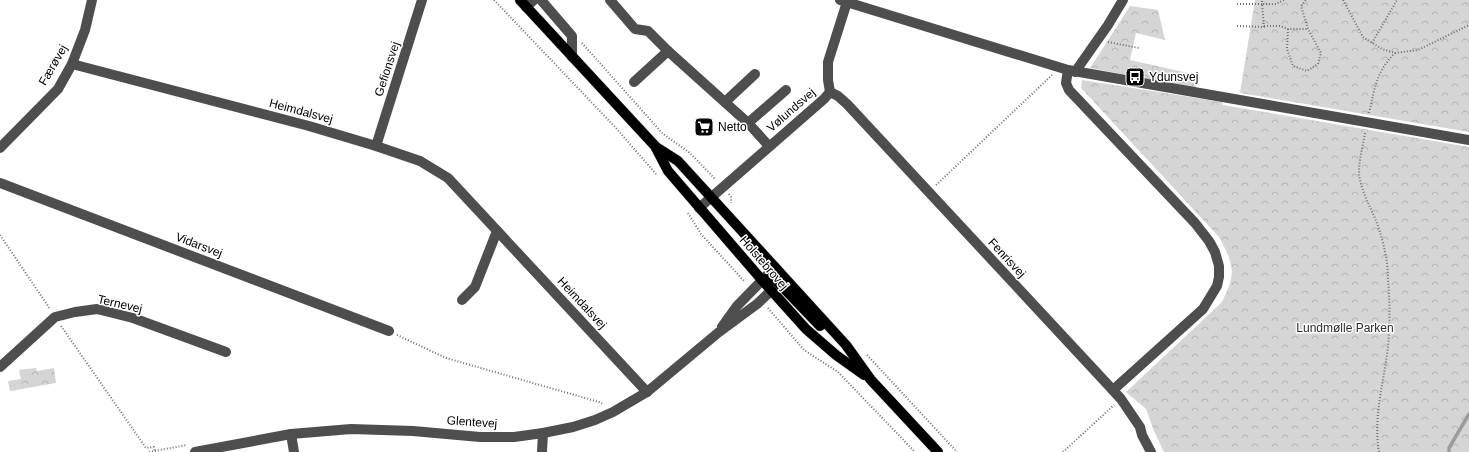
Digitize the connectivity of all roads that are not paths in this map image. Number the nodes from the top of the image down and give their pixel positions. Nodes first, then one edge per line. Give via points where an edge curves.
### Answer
1 (92, 0) edge
2 (422, 0) edge
3 (534, 0) edge
4 (541, 0) edge
5 (610, 0) edge
6 (1123, 0) edge
7 (843, 1) edge
8 (521, 2) edge
9 (668, 51) junction
10 (572, 57) junction
11 (72, 64) junction
12 (1068, 70) junction
13 (755, 74) dead end
14 (634, 82) dead end
15 (786, 90) dead end
16 (830, 92) junction
17 (725, 102) junction
18 (748, 123) junction
19 (1469, 140) edge
20 (376, 146) junction
21 (769, 146) junction
22 (656, 147) junction
23 (0, 148) edge
24 (0, 183) edge
25 (711, 197) junction
26 (699, 208) junction
27 (497, 231) junction
28 (775, 267) junction
29 (762, 280) junction
30 (782, 280) junction
31 (771, 290) junction
32 (462, 300) dead end
33 (389, 331) road end
34 (719, 332) junction
35 (226, 352) dead end
36 (0, 367) edge
37 (871, 380) junction
38 (1113, 390) junction
39 (647, 392) junction
40 (291, 434) junction
41 (543, 434) junction
42 (194, 448) edge
43 (294, 452) edge
44 (542, 452) edge
45 (938, 452) edge
46 (1151, 452) edge

1 - 11 street, Færøvej via 85,30
2 - 20 street, Gefionsvej
3 - 8 street
4 - 10 street via 572,36
5 - 9 street via 635,29 648,31
6 - 12 street via 1097,40
7 - 12 street
7 - 16 street, Vølundsvej via 828,62
8 - 10 main road, Holstebrovej
9 - 14 street
9 - 17 street
10 - 22 main road, Holstebrovej
11 - 20 street, Heimdalsvej
11 - 23 street, Færøvej via 58,89
12 - 19 street
12 - 38 street via 1066,83 1069,90 1195,223 1212,246 1219,266 1217,286 1203,309
13 - 17 street
15 - 18 street
16 - 21 street, Vølundsvej
16 - 38 street, Fenrisvej via 847,104
17 - 18 street
18 - 21 street
20 - 27 street, Heimdalsvej via 420,161 448,178
21 - 25 street, Vølundsvej
22 - 25 main road, Holstebrovej via 678,161
22 - 26 main road, Holstebrovej via 668,171
24 - 33 street, Vidarsvej
25 - 26 street, Vølundsvej
25 - 28 main road, Holstebrovej
26 - 29 main road, Holstebrovej
27 - 32 street via 476,287
27 - 39 street, Heimdalsvej
28 - 29 street, Glentevej
28 - 30 main road, Holstebrovej
29 - 30 main road
29 - 31 main road, Holstebrovej
29 - 34 street, Glentevej via 737,306
30 - 31 street, Glentevej
30 - 37 main road, Holstebrovej via 846,345
31 - 34 street, Glentevej via 747,312
31 - 37 main road, Holstebrovej via 811,333
34 - 39 street, Glentevej
35 - 36 street, Ternevej via 133,318 97,309 55,317
37 - 45 main road, Holstebrovej
38 - 46 street, Fenrisvej via 1140,427
39 - 41 street, Glentevej via 595,420
40 - 41 street, Glentevej via 351,429 495,437
40 - 42 street, Glentevej
40 - 43 street
41 - 44 street

